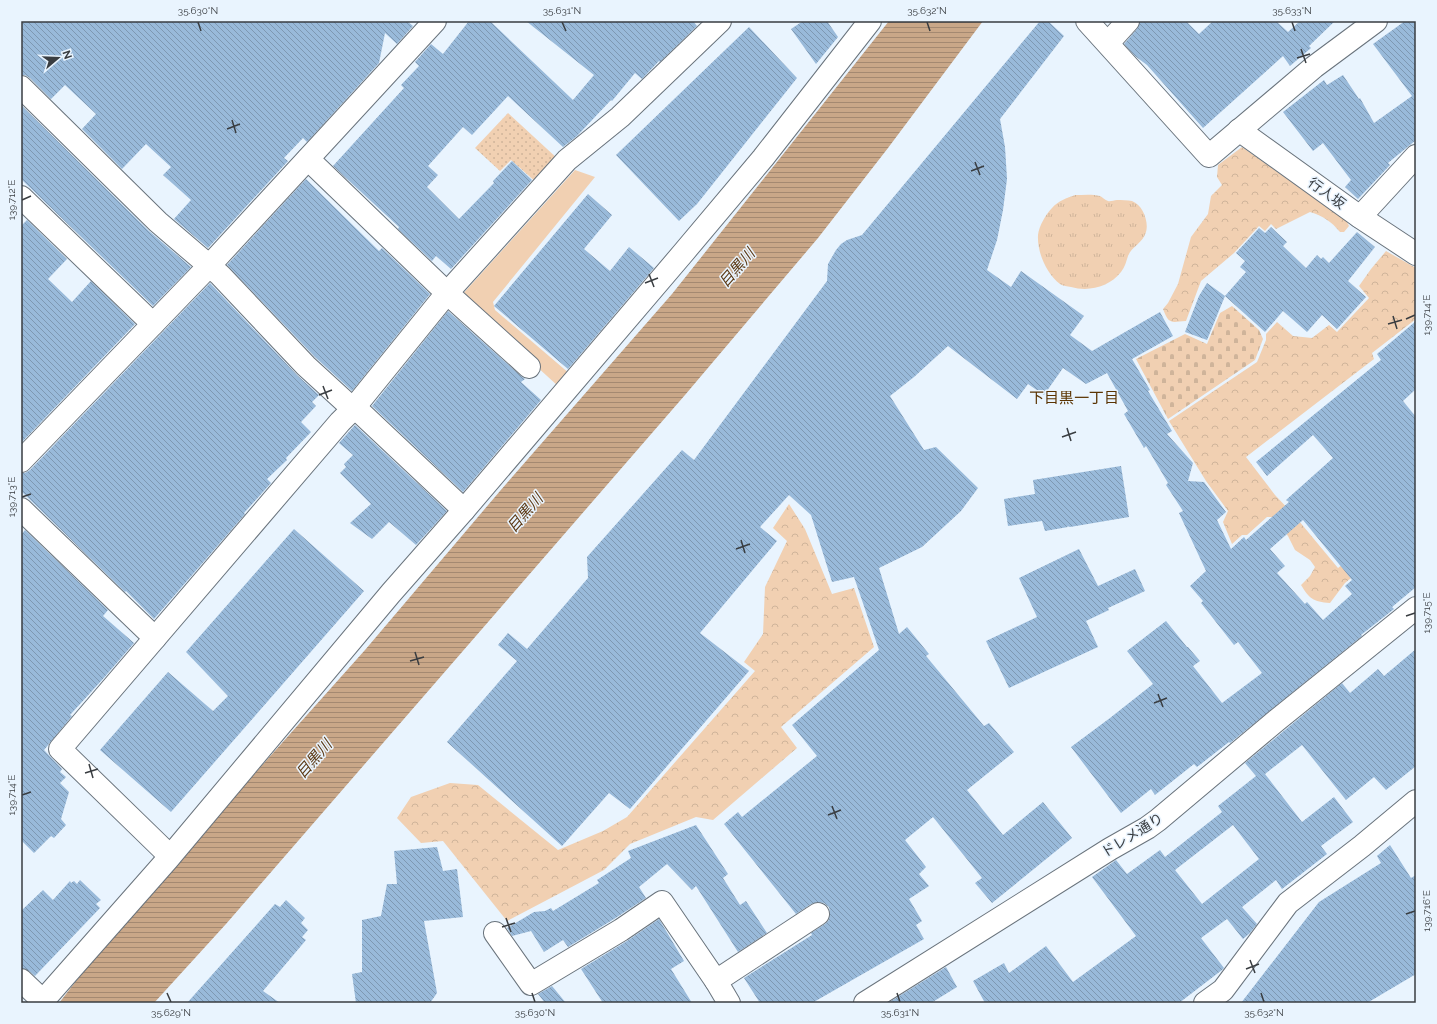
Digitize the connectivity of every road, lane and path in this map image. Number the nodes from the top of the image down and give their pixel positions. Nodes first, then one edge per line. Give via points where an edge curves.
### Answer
1 (720, 21) edge
2 (870, 21) edge
3 (1087, 21) edge
4 (1128, 21) edge
5 (1376, 21) edge
6 (427, 24) edge
7 (1108, 43) junction
8 (21, 87) edge
9 (1239, 130) junction
10 (1416, 156) edge
11 (308, 159) junction
12 (21, 197) edge
13 (1360, 217) junction
14 (1416, 254) edge
15 (209, 266) junction
16 (447, 293) junction
17 (153, 324) junction
18 (529, 367) dead end
19 (353, 409) junction
20 (21, 461) edge
21 (21, 509) edge
22 (464, 510) junction
23 (1416, 608) edge
24 (155, 638) junction
25 (1416, 801) edge
26 (170, 856) junction
27 (818, 914) dead end
28 (495, 933) dead end
29 (21, 980) edge
30 (716, 981) junction
31 (42, 1002) edge
32 (729, 1003) edge
33 (865, 1003) edge
34 (1205, 1003) edge

1 - 16 street via 620,117 567,160
2 - 22 street via 763,158
3 - 7 street
4 - 7 street
5 - 9 street via 1314,67
6 - 11 street
7 - 9 street via 1210,156
8 - 15 street via 158,222
9 - 13 street, 行人坂
10 - 13 street
11 - 15 street
11 - 16 street
12 - 17 street
13 - 14 street, 行人坂
15 - 17 street
15 - 19 street via 306,366
16 - 18 street
16 - 19 street
17 - 20 street
19 - 22 street via 362,414
19 - 24 street
21 - 24 street
22 - 26 street
23 - 33 street, ドレメ通り via 1147,828
24 - 26 street via 60,750
25 - 34 street via 1288,903 1223,990
26 - 31 street
27 - 30 street
28 - 30 street via 531,984 662,902
29 - 31 street
30 - 32 street

